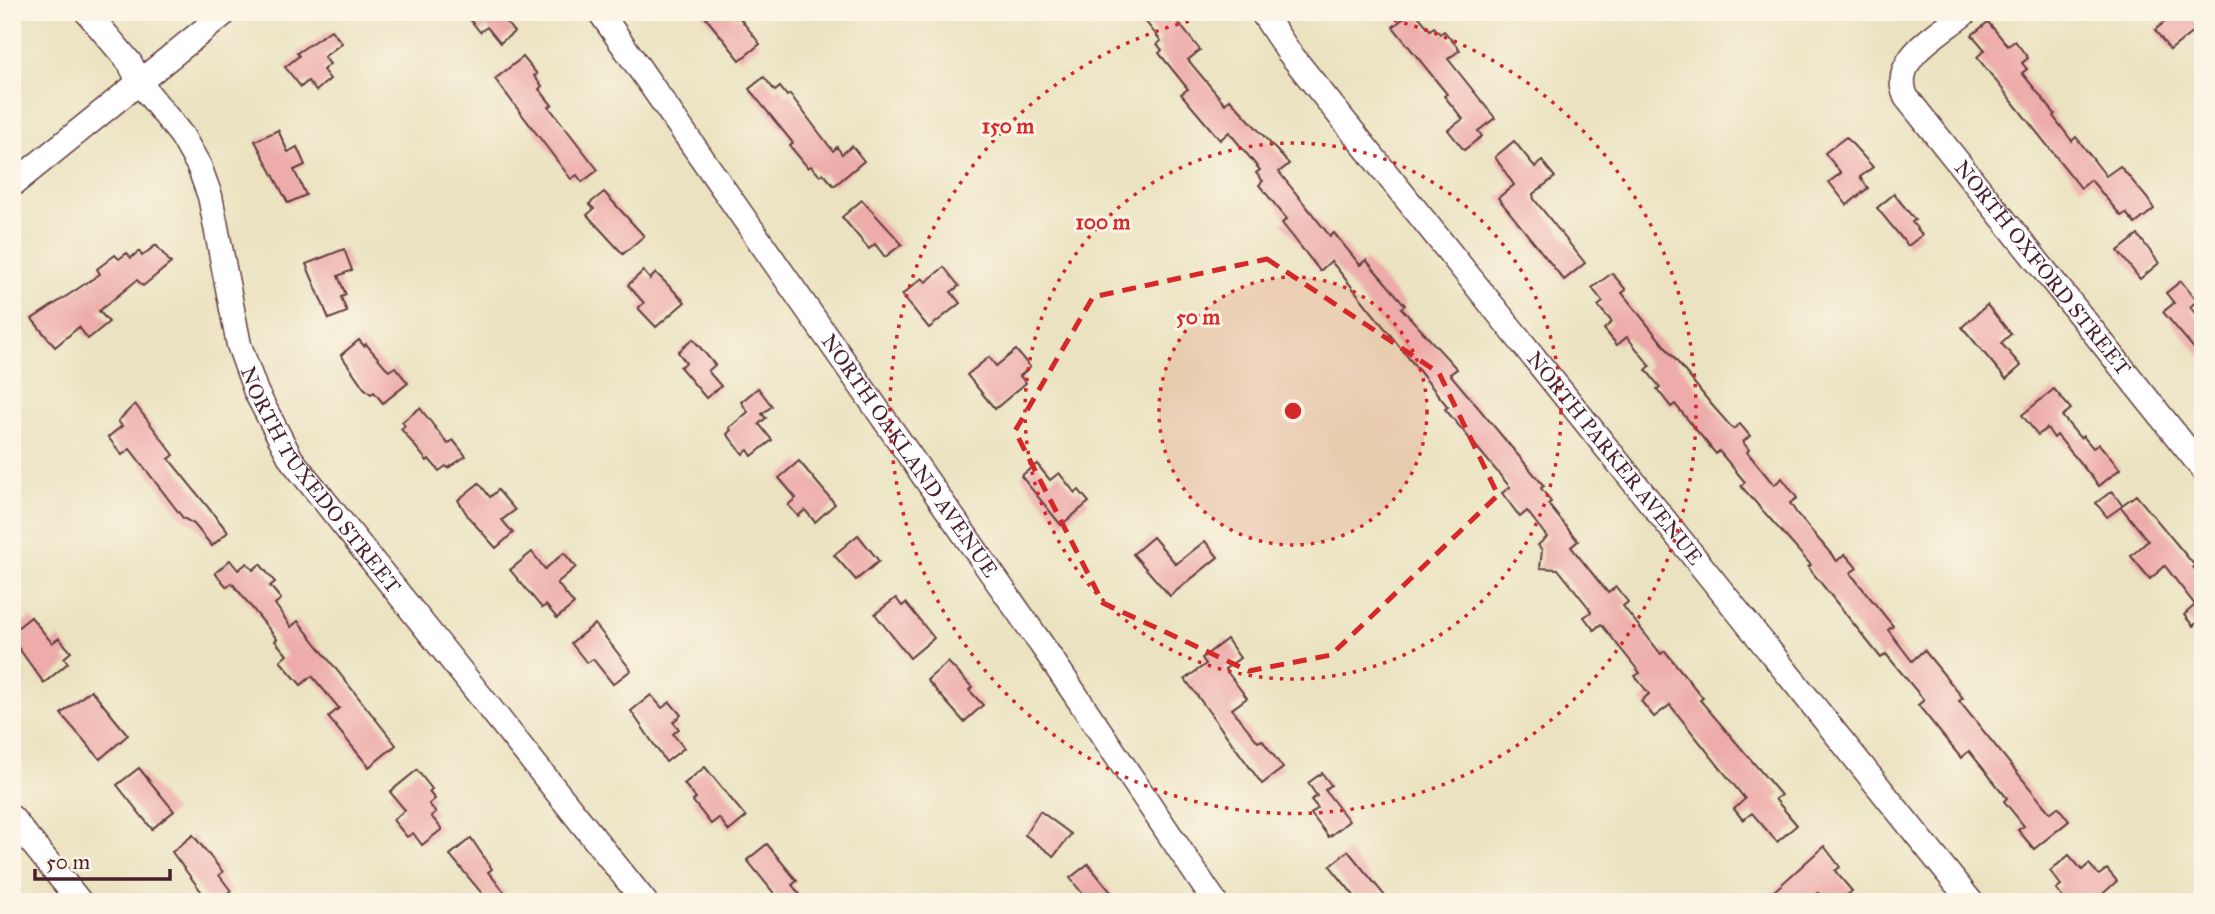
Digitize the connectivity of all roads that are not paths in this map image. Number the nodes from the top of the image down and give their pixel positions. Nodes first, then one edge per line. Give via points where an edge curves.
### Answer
1 (87, 12) edge
2 (226, 12) edge
3 (600, 12) edge
4 (1262, 12) edge
5 (1966, 12) edge
6 (139, 82) junction
7 (12, 185) edge
8 (2203, 469) edge
9 (12, 817) edge
10 (80, 902) edge
11 (645, 902) edge
12 (1215, 902) edge
13 (1971, 902) edge

1 - 6 street, NORTH TUXEDO STREET via 130,63
2 - 6 street
3 - 12 street, NORTH OAKLAND AVENUE via 1048,654
4 - 13 street, NORTH PARKER AVENUE via 1288,51
5 - 8 street, NORTH OXFORD STREET via 1906,62 1900,81 1906,97
6 - 7 street
6 - 11 street, NORTH TUXEDO STREET via 182,136 202,173 239,345 256,392 291,458
9 - 10 street

